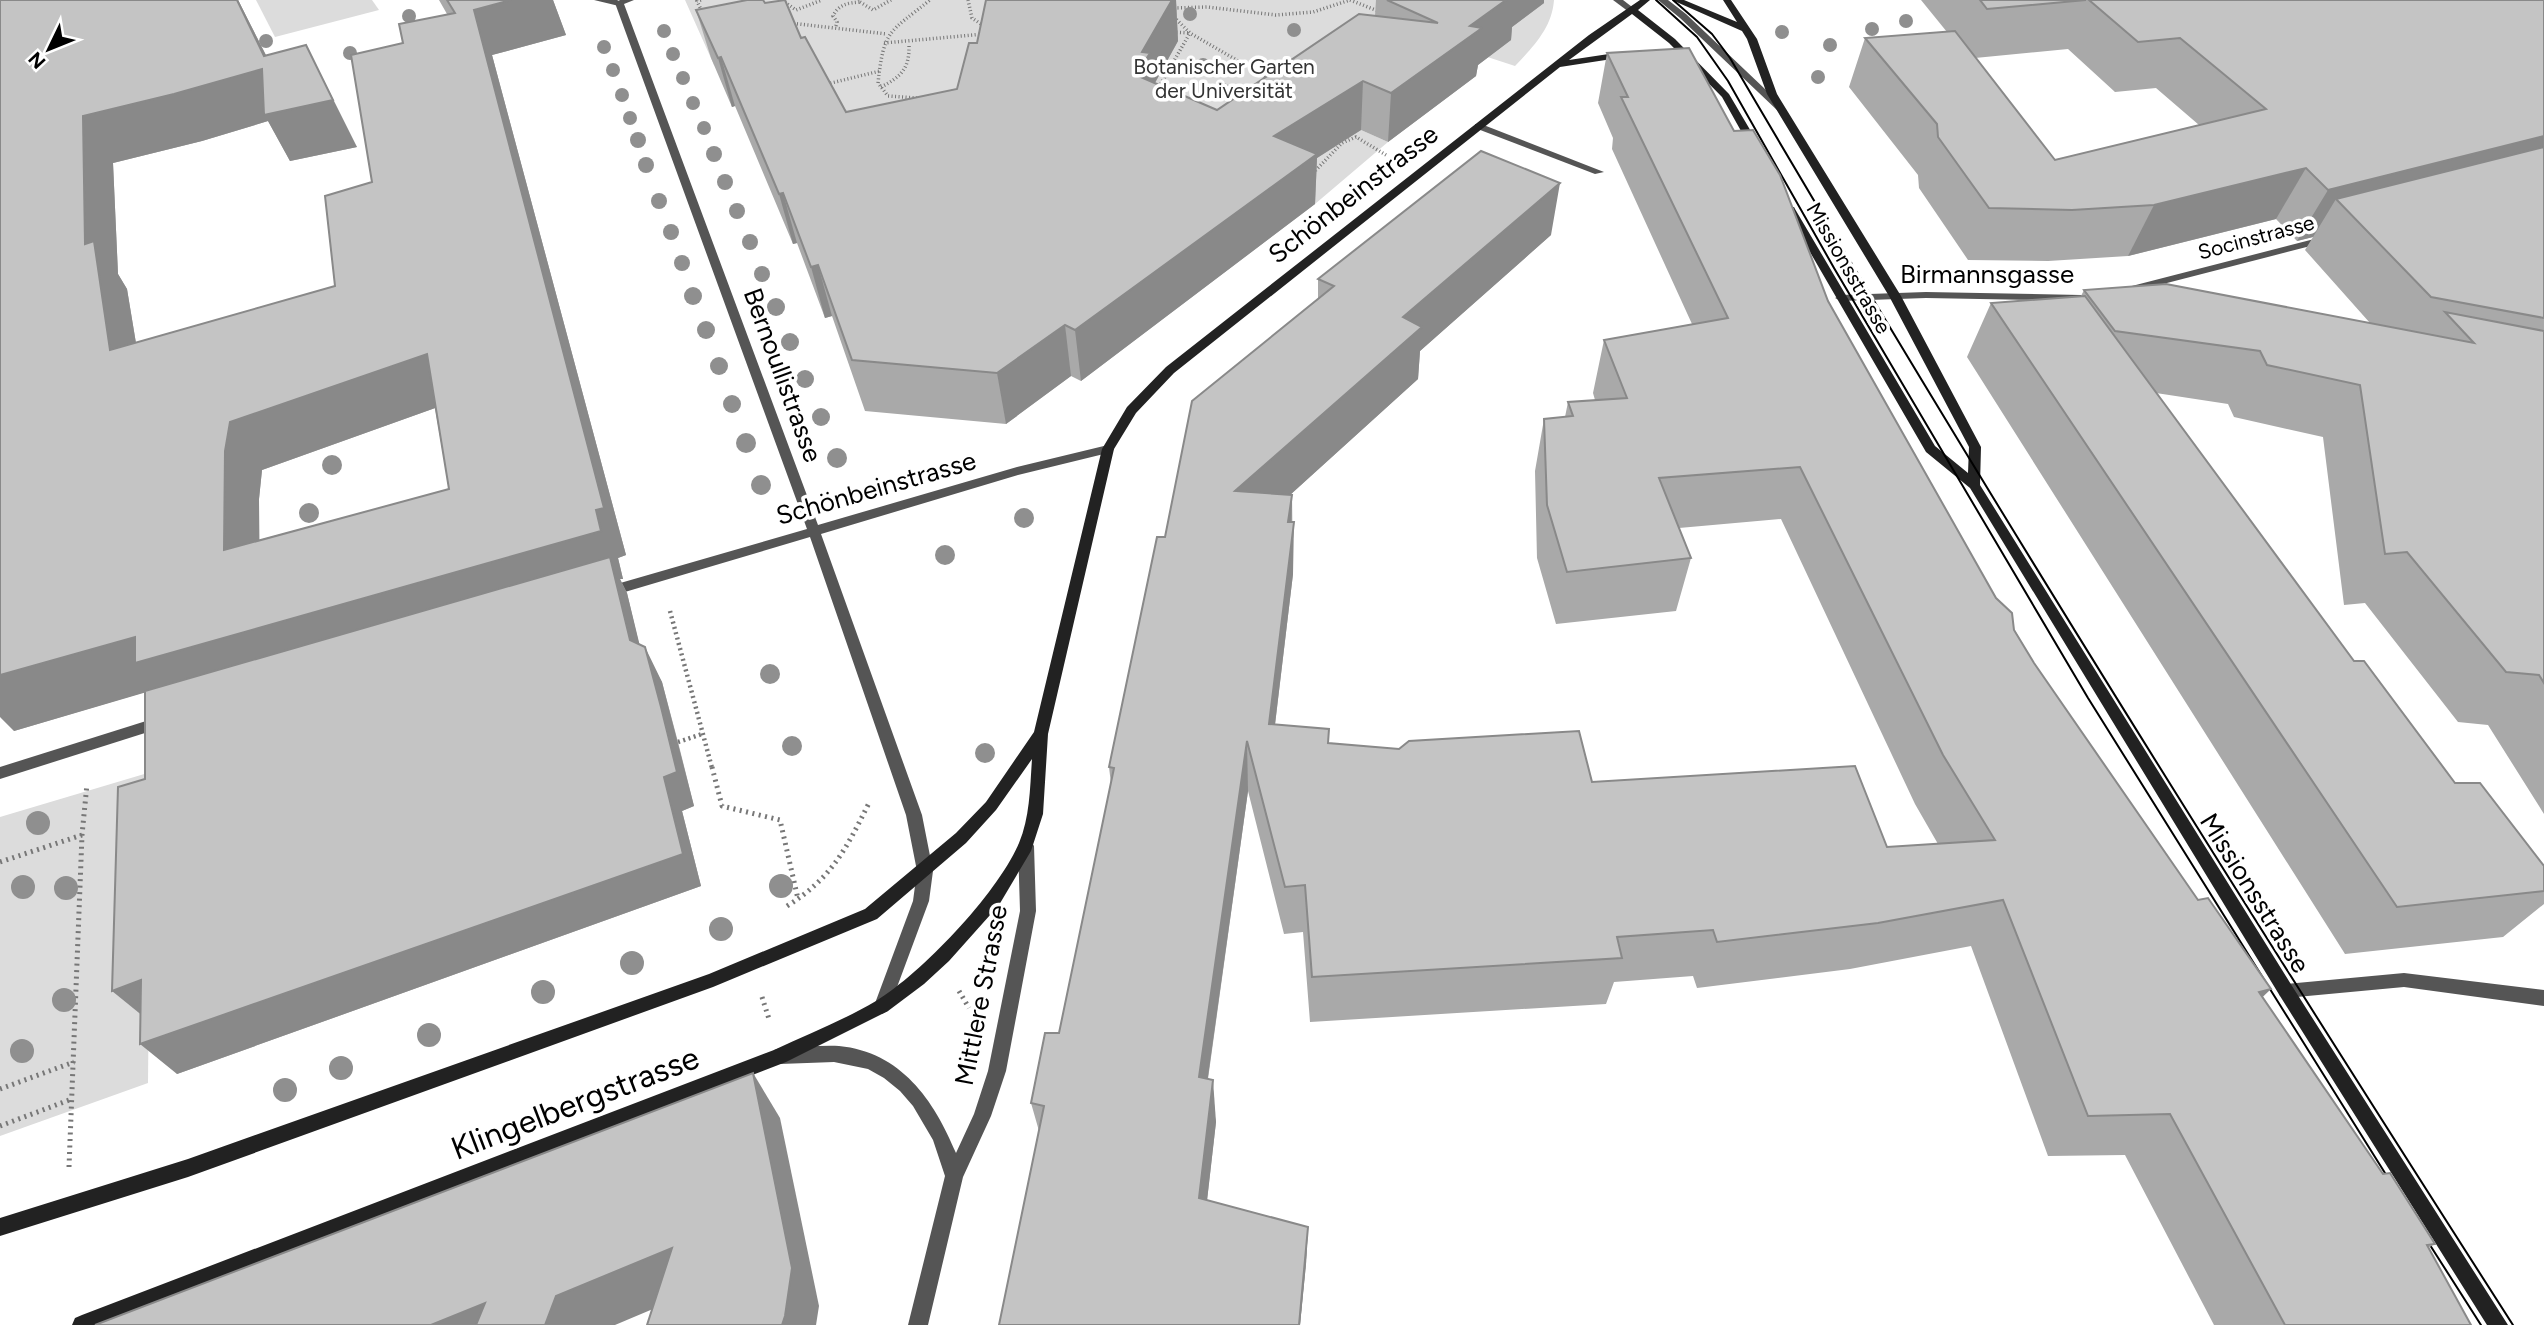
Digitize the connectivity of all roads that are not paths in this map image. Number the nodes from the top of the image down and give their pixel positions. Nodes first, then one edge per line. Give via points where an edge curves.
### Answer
1 (598, 0) edge
2 (1617, 0) edge
3 (1646, 0) edge
4 (1662, 0) edge
5 (1676, 0) edge
6 (1727, 0) edge
7 (624, 2) edge
8 (1631, 5) edge
9 (1746, 30) junction
10 (1629, 54) edge
11 (1677, 60) edge
12 (1558, 64) junction
13 (1697, 65) junction
14 (1781, 109) junction
15 (1478, 126) junction
16 (1760, 155) edge
17 (1599, 172) dead end
18 (1787, 203) edge
19 (2342, 235) edge
20 (2126, 291) edge
21 (1895, 296) junction
22 (1841, 298) junction
23 (2099, 298) edge
24 (1108, 449) junction
25 (1974, 485) junction
26 (814, 531) junction
27 (595, 596) edge
28 (183, 716) edge
29 (1041, 734) junction
30 (0, 773) edge
31 (1026, 846) junction
32 (925, 871) junction
33 (2286, 991) junction
34 (2544, 998) edge
35 (882, 1006) junction
36 (780, 1056) junction
37 (954, 1176) junction
38 (0, 1227) edge
39 (82, 1325) edge
40 (918, 1325) edge
41 (2498, 1325) edge

1 - 7 street
2 - 8 street
3 - 8 main road, Schönbeinstrasse
4 - 14 street, Missionsstrasse
5 - 9 main road
6 - 9 main road, Missionsstrasse
7 - 26 street, Bernoullistrasse
8 - 12 main road, Schönbeinstrasse
8 - 13 main road
9 - 14 main road, Missionsstrasse
10 - 12 main road
11 - 13 main road
12 - 15 main road, Schönbeinstrasse
13 - 16 main road via 1726,96
14 - 21 main road, Missionsstrasse
15 - 17 street
15 - 24 main road, Schönbeinstrasse via 1170,370 1131,410
18 - 22 main road, Missionsstrasse
19 - 20 street, Socinstrasse
21 - 22 street, Birmannsgasse
21 - 23 street, Birmannsgasse
21 - 25 main road, Missionsstrasse via 1975,447
22 - 25 main road, Missionsstrasse via 1930,450
24 - 26 street, Schönbeinstrasse
24 - 29 main road, Mittlere Strasse
25 - 33 main road, Missionsstrasse
26 - 27 street, Schönbeinstrasse
26 - 32 street, Bernoullistrasse via 914,815
28 - 30 street
29 - 31 main road, Mittlere Strasse via 1035,814
29 - 32 main road, Mittlere Strasse via 991,806
31 - 35 main road, Klingelbergstrasse via 993,900 943,956
31 - 37 street, Mittlere Strasse via 1028,911 997,1071
32 - 35 street, Bernoullistrasse via 922,901
32 - 38 main road via 870,914 713,980 188,1168
33 - 34 street via 2404,980
33 - 41 main road, Missionsstrasse
35 - 36 main road, Klingelbergstrasse
36 - 37 street, Mittlere Strasse via 849,1055 882,1066 908,1084 929,1112 945,1143
36 - 39 main road, Klingelbergstrasse
37 - 40 street, Mittlere Strasse

